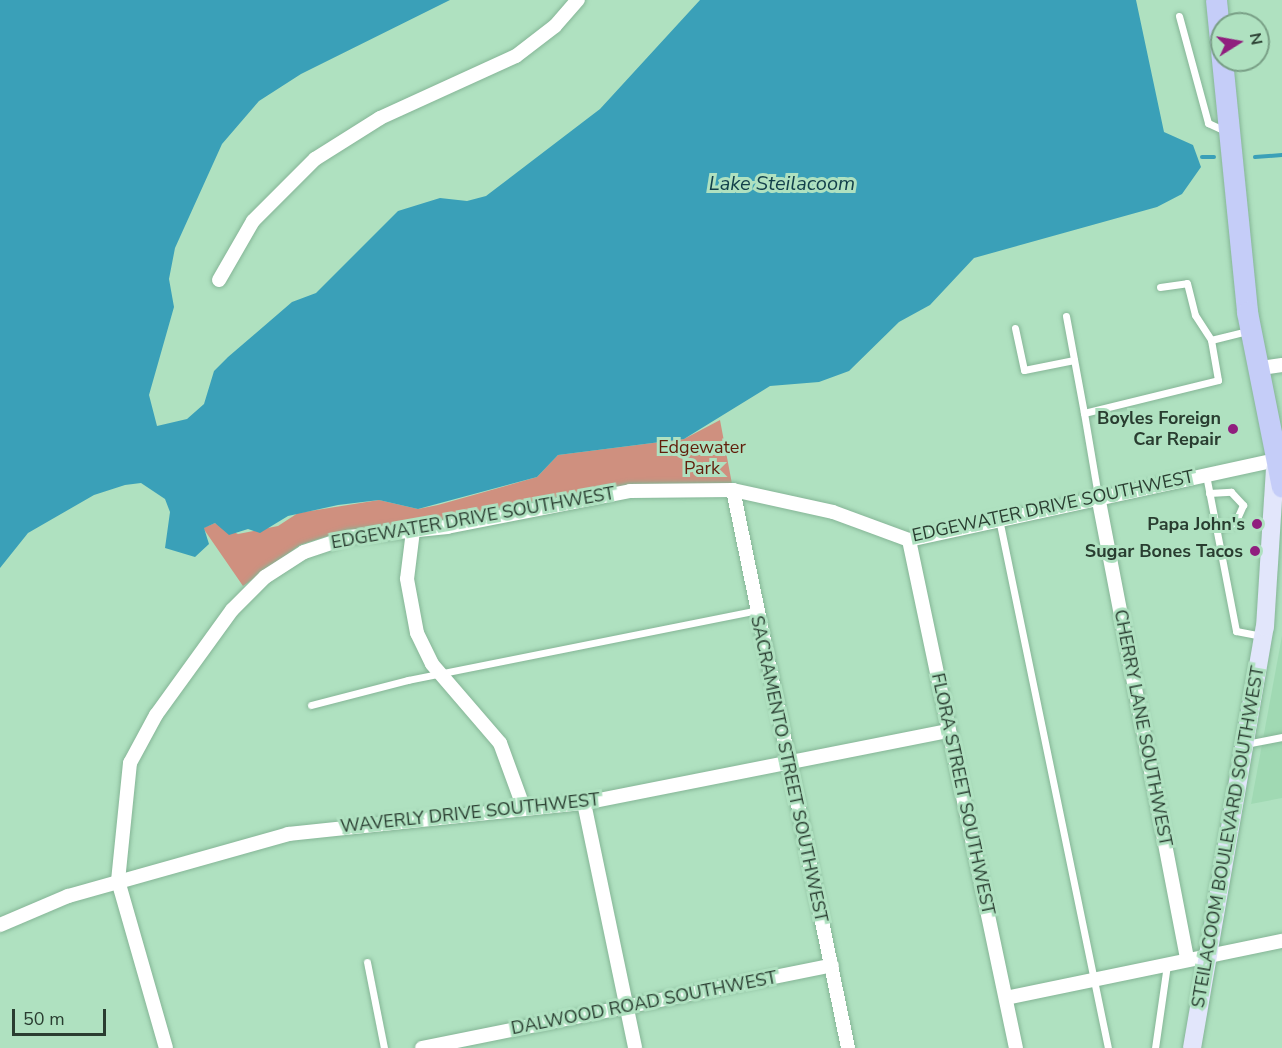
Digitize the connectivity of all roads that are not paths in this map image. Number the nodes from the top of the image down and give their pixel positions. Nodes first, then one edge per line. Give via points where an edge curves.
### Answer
1 (578, 0) edge
2 (1216, 0) edge
3 (1179, 16) dead end
4 (1228, 132) junction
5 (219, 280) dead end
6 (1160, 286) dead end
7 (1249, 298) junction
8 (1066, 316) dead end
9 (1015, 328) dead end
10 (1250, 330) junction
11 (1211, 340) junction
12 (1074, 360) junction
13 (1275, 366) edge
14 (1084, 413) junction
15 (1282, 427) edge
16 (1275, 460) junction
17 (1205, 473) junction
18 (1282, 487) edge
19 (733, 490) junction
20 (1209, 493) junction
21 (1098, 496) junction
22 (999, 519) junction
23 (1217, 529) junction
24 (413, 531) junction
25 (909, 540) junction
26 (1282, 596) edge
27 (754, 611) junction
28 (1264, 632) junction
29 (440, 673) junction
30 (311, 705) dead end
31 (949, 731) junction
32 (1282, 737) edge
33 (1245, 744) junction
34 (786, 763) junction
35 (584, 803) junction
36 (523, 806) junction
37 (118, 881) junction
38 (0, 925) edge
39 (1282, 941) edge
40 (1209, 956) junction
41 (1187, 960) junction
42 (367, 962) dead end
43 (832, 965) junction
44 (1167, 965) junction
45 (1094, 980) junction
46 (1006, 998) junction
47 (626, 1006) junction
48 (166, 1048) edge
49 (384, 1048) edge
50 (422, 1048) edge
51 (635, 1048) edge
52 (848, 1048) edge
53 (1016, 1048) edge
54 (1108, 1048) edge
55 (1155, 1048) edge
56 (1192, 1048) edge

1 - 5 street via 555,26 516,56 380,118 315,159 253,221
2 - 4 main road, STEILACOOM BOULEVARD SOUTHWEST
3 - 4 lane via 1208,123
4 - 7 main road, STEILACOOM BOULEVARD SOUTHWEST
6 - 11 lane via 1187,283 1194,315
7 - 10 main road, STEILACOOM BOULEVARD SOUTHWEST
7 - 13 main road, STEILACOOM BOULEVARD SOUTHWEST
8 - 12 lane
9 - 12 lane via 1024,370
10 - 11 lane
10 - 16 main road, STEILACOOM BOULEVARD SOUTHWEST
11 - 14 lane via 1218,380
12 - 14 lane
13 - 15 main road, STEILACOOM BOULEVARD SOUTHWEST
14 - 21 lane
16 - 17 street, EDGEWATER DRIVE SOUTHWEST
16 - 18 main road, STEILACOOM BOULEVARD SOUTHWEST
16 - 28 main road, STEILACOOM BOULEVARD SOUTHWEST
17 - 20 lane
17 - 21 street, EDGEWATER DRIVE SOUTHWEST
19 - 24 street, EDGEWATER DRIVE SOUTHWEST via 610,494
19 - 25 street, EDGEWATER DRIVE SOUTHWEST via 832,512
19 - 27 street, SACRAMENTO STREET SOUTHWEST
20 - 23 lane
20 - 23 lane via 1236,494 1243,505 1235,523
21 - 22 street, EDGEWATER DRIVE SOUTHWEST
21 - 41 street, CHERRY LANE SOUTHWEST
22 - 25 street, EDGEWATER DRIVE SOUTHWEST
22 - 45 lane
23 - 28 lane via 1236,631
24 - 29 street via 407,560 411,614 424,650
24 - 37 street, EDGEWATER DRIVE SOUTHWEST via 349,537 318,546 265,577 232,610 132,756
25 - 31 street, FLORA STREET SOUTHWEST
26 - 28 main road, STEILACOOM BOULEVARD SOUTHWEST
27 - 29 lane
27 - 34 street, SACRAMENTO STREET SOUTHWEST
28 - 33 main road, STEILACOOM BOULEVARD SOUTHWEST
29 - 30 lane
29 - 36 street via 500,743
31 - 34 street, WAVERLY DRIVE SOUTHWEST
31 - 46 street, FLORA STREET SOUTHWEST
32 - 33 lane
33 - 40 main road, STEILACOOM BOULEVARD SOUTHWEST
34 - 35 street, WAVERLY DRIVE SOUTHWEST
34 - 43 street, SACRAMENTO STREET SOUTHWEST
35 - 36 street, WAVERLY DRIVE SOUTHWEST
35 - 47 street
36 - 37 street, WAVERLY DRIVE SOUTHWEST via 288,834
37 - 38 street, WAVERLY DRIVE SOUTHWEST
37 - 48 street
39 - 40 street
40 - 41 street
40 - 56 main road, STEILACOOM BOULEVARD SOUTHWEST
41 - 44 street
42 - 49 lane
43 - 47 street, DALWOOD ROAD SOUTHWEST
43 - 52 street, SACRAMENTO STREET SOUTHWEST
44 - 45 street
44 - 55 lane
45 - 46 street
45 - 54 lane
46 - 53 street, FLORA STREET SOUTHWEST
47 - 50 street, DALWOOD ROAD SOUTHWEST
47 - 51 street

